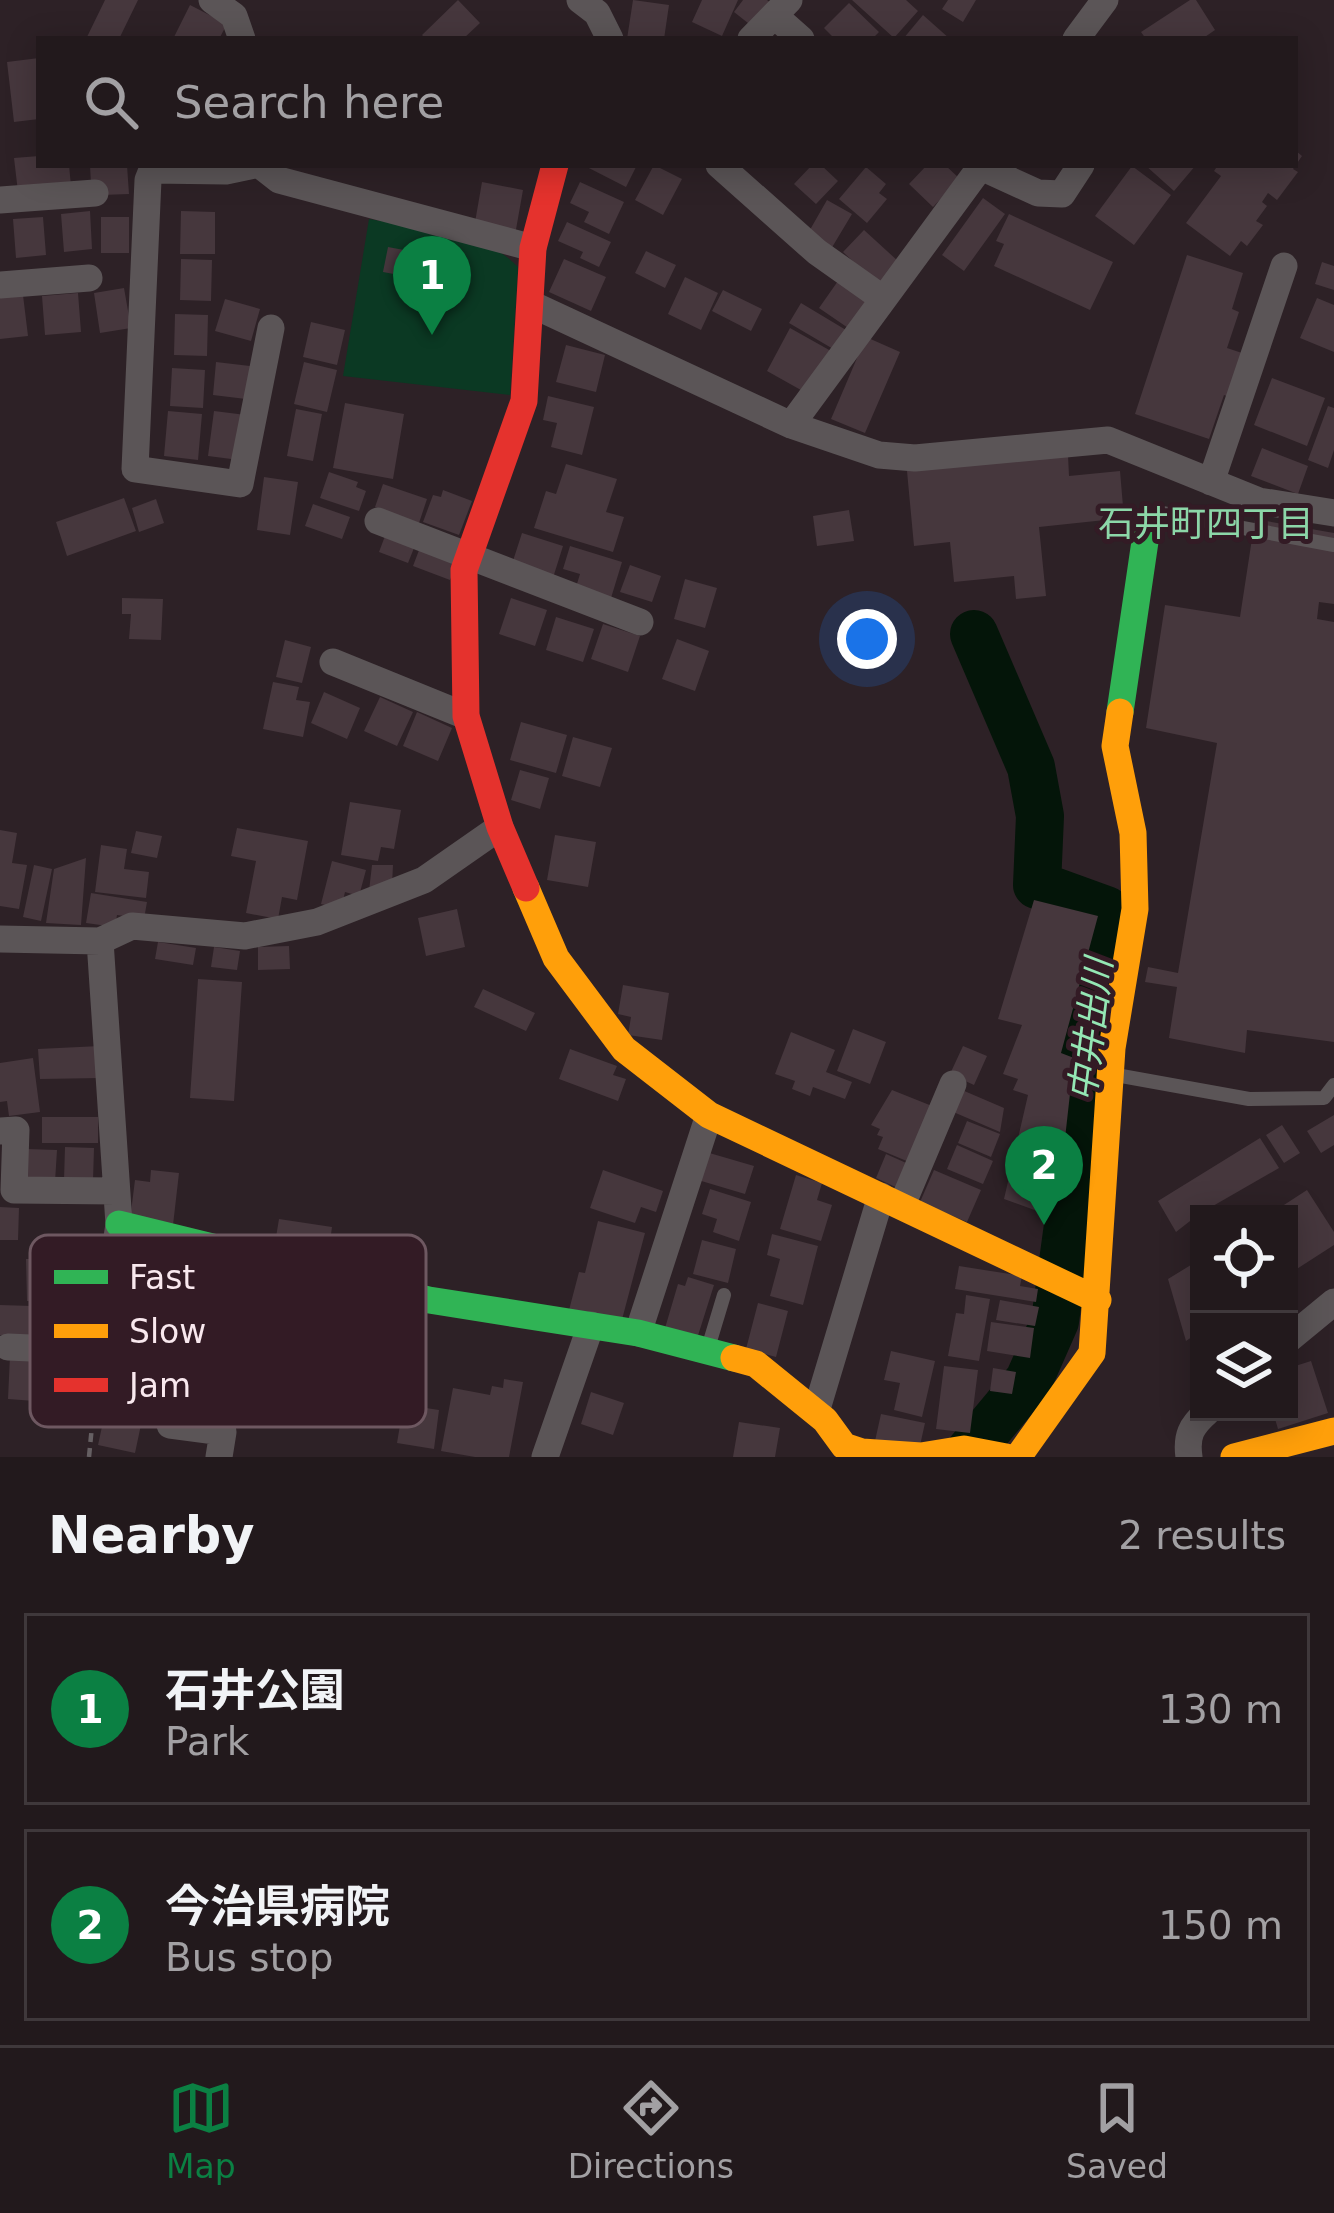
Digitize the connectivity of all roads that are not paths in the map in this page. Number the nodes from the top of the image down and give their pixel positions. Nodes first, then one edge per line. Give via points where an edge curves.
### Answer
1 (212, 0) edge
2 (1105, 0) edge
3 (782, 8) edge
4 (241, 36) edge
5 (754, 36) edge
6 (799, 36) edge
7 (1078, 36) edge
8 (242, 168) edge
9 (262, 168) edge
10 (554, 168) edge
11 (722, 168) edge
12 (980, 168) edge
13 (985, 168) edge
14 (1079, 168) edge
15 (95, 193) dead end
16 (0, 200) edge
17 (533, 248) junction
18 (1284, 266) dead end
19 (89, 278) dead end
20 (0, 285) edge
21 (882, 298) junction
22 (531, 304) junction
23 (271, 328) dead end
24 (791, 425) junction
25 (1211, 482) junction
26 (1334, 513) edge
27 (378, 521) dead end
28 (1148, 521) joint
29 (1334, 545) edge
30 (469, 558) junction
31 (640, 622) dead end
32 (333, 662) dead end
33 (466, 716) junction
34 (500, 827) junction
35 (0, 938) edge
36 (100, 941) junction
37 (1111, 1074) junction
38 (953, 1084) dead end
39 (1334, 1085) edge
40 (709, 1115) junction
41 (0, 1130) edge
42 (116, 1191) junction
43 (892, 1201) junction
44 (119, 1223) junction
45 (117, 1235) edge
46 (167, 1235) edge
47 (724, 1295) dead end
48 (426, 1299) edge
49 (1098, 1300) junction
50 (1334, 1302) edge
51 (591, 1325) junction
52 (1298, 1332) edge
53 (638, 1333) junction
54 (8, 1347) dead end
55 (30, 1348) edge
56 (707, 1351) junction
57 (816, 1412) junction
58 (1196, 1421) edge
59 (179, 1427) edge
60 (1334, 1431) edge
61 (219, 1457) edge
62 (544, 1457) edge
63 (1006, 1457) edge
64 (1018, 1457) edge
65 (1189, 1457) edge
66 (1234, 1457) edge

1 - 4 street via 234,16
2 - 7 street
3 - 5 street
3 - 6 street
8 - 23 street via 152,170 135,469 240,484
9 - 17 street
10 - 17 main road
11 - 21 street
12 - 21 street
13 - 14 street via 1037,194 1062,194
15 - 16 street
17 - 22 main road
18 - 25 street
19 - 20 street
21 - 24 street
22 - 24 street
22 - 30 main road via 524,401
24 - 25 street via 880,455 915,458 1108,440
25 - 26 street via 1259,501
27 - 30 street
28 - 29 lane via 1156,512
28 - 37 main road via 1114,746 1133,833 1135,909
30 - 31 street
30 - 33 main road
32 - 33 street
33 - 34 main road
34 - 36 street via 424,880 317,922 244,935 133,926
34 - 40 main road via 556,958 624,1049
35 - 36 street
36 - 42 street
37 - 39 lane via 1250,1100 1324,1098
37 - 49 main road
38 - 43 street
40 - 43 main road
40 - 53 street
41 - 42 street via 16,1130 14,1190
42 - 44 street
43 - 49 main road
43 - 57 street
44 - 45 street
44 - 46 main road
47 - 56 lane
48 - 51 main road
49 - 64 main road via 1092,1353
50 - 52 street
51 - 53 main road
51 - 62 street
53 - 56 main road
54 - 55 street
56 - 57 main road via 756,1364
57 - 63 main road via 844,1446 862,1452 964,1449
58 - 65 street
59 - 61 street via 223,1432
60 - 66 main road

